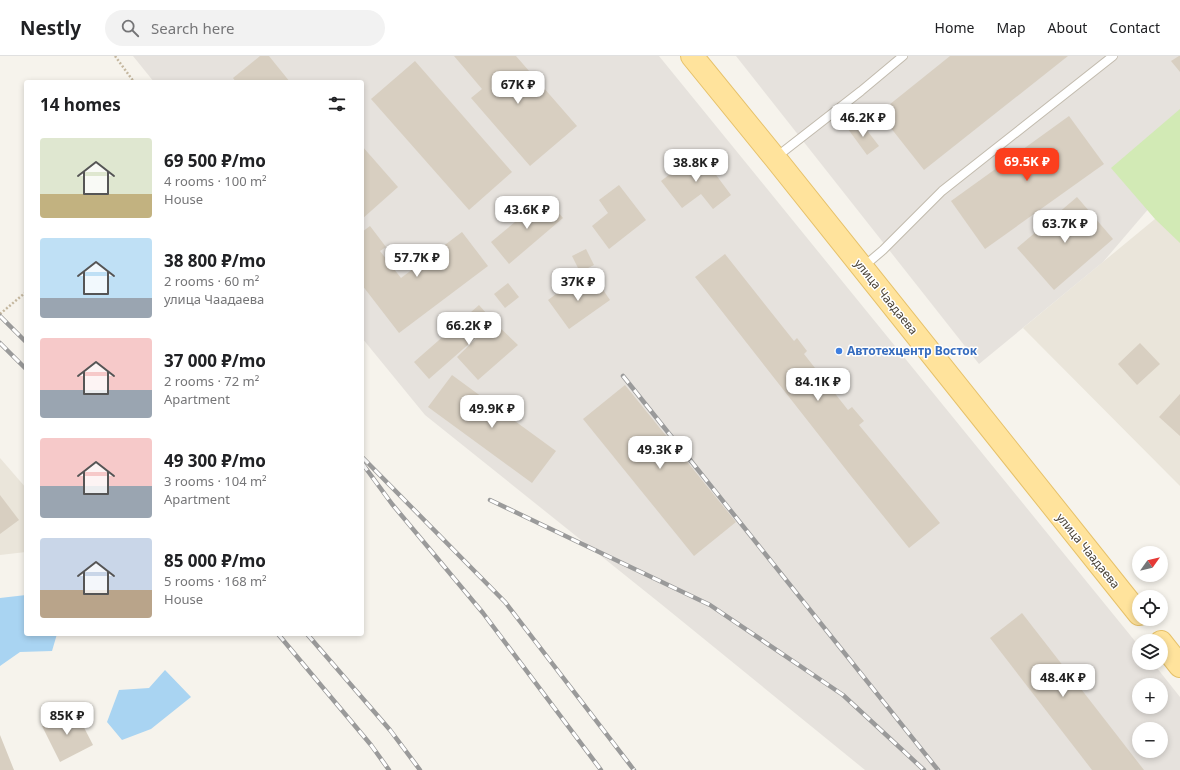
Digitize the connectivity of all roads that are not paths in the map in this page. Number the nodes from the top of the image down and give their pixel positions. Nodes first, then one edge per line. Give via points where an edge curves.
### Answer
1 (692, 56) edge
2 (903, 56) edge
3 (1113, 56) edge
4 (775, 158) junction
5 (863, 267) junction
6 (1132, 605) edge
7 (1149, 626) edge
8 (1155, 634) edge
9 (1168, 650) edge
10 (1180, 666) edge

1 - 4 main road, улица Чаадаева
2 - 4 lane
3 - 5 lane via 942,191
4 - 5 main road, улица Чаадаева
5 - 6 main road, улица Чаадаева
7 - 8 main road
9 - 10 main road

